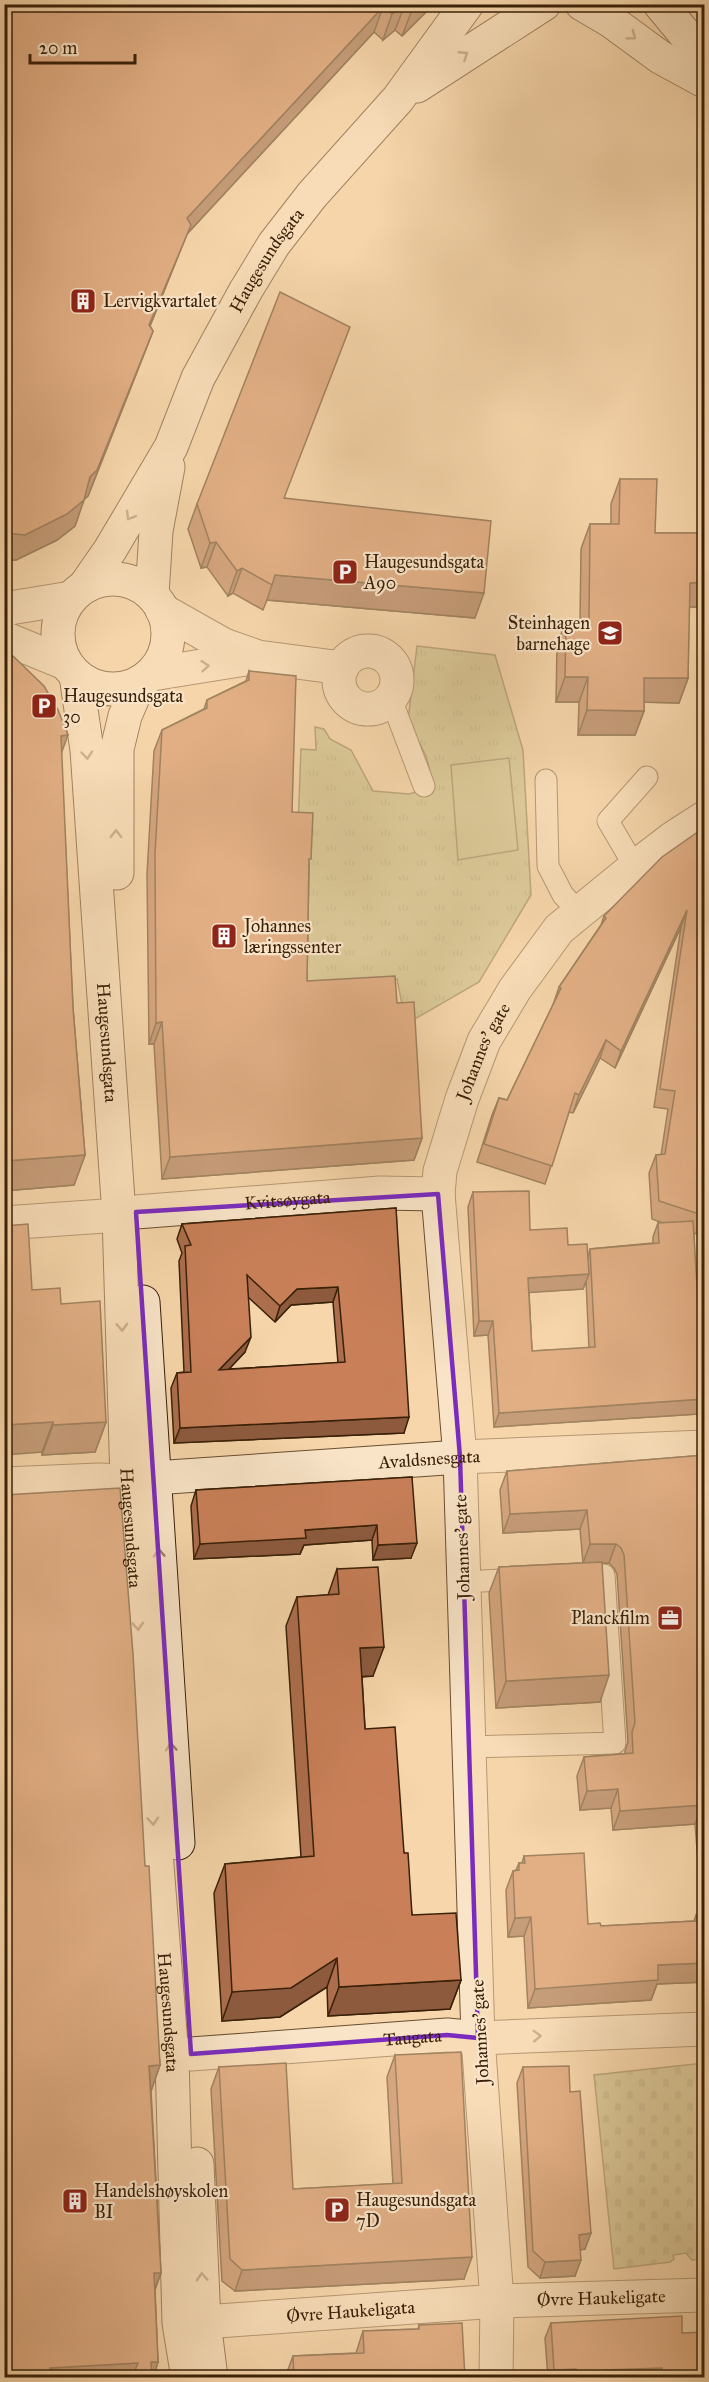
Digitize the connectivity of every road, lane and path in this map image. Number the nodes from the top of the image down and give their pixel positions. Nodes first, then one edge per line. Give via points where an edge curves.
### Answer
1 (467, 4) edge
2 (544, 4) edge
3 (582, 4) edge
4 (660, 4) edge
5 (705, 63) edge
6 (705, 81) edge
7 (398, 99) junction
8 (171, 447) junction
9 (78, 592) junction
10 (157, 602) junction
11 (4, 609) edge
12 (4, 638) edge
13 (258, 657) junction
14 (71, 670) junction
15 (146, 678) junction
16 (391, 699) joint
17 (647, 777) dead end
18 (546, 780) dead end
19 (424, 786) dead end
20 (705, 818) edge
21 (635, 867) junction
22 (579, 912) junction
23 (438, 1194) junction
24 (128, 1214) junction
25 (4, 1223) edge
26 (705, 1447) edge
27 (460, 1457) junction
28 (140, 1479) junction
29 (4, 1484) edge
30 (463, 1582) junction
31 (469, 1747) junction
32 (705, 2029) edge
33 (478, 2038) junction
34 (191, 2054) junction
35 (705, 2295) edge
36 (497, 2301) junction
37 (204, 2322) junction
38 (188, 2378) edge
39 (211, 2378) edge
40 (496, 2378) edge

1 - 7 main road, Haugesundsgata
7 -> 2 main road, Haugesundsgata
3 -> 6 main road via 660,57
4 - 5 main road
7 - 8 main road, Haugesundsgata via 274,244 198,378
8 -> 9 main road, Haugesundsgata via 110,550
8 - 10 main road, Haugesundsgata via 156,531
9 - 10 main road via 102,580 120,579 137,584
9 - 11 main road
9 - 14 main road via 61,613 57,630 59,647
10 - 13 main road via 224,645
10 - 15 main road via 168,627 167,645 162,660
12 - 14 main road
15 -> 13 main road
13 - 16 main road via 342,668 340,688 348,702 357,707 374,709
14 - 15 main road via 91,685 107,690 123,689
14 -> 24 main road, Haugesundsgata via 87,750
24 -> 15 main road, Haugesundsgata via 116,853 117,749 125,716
16 - 19 lane
17 - 21 lane via 608,821
18 - 22 lane via 548,866 563,895
20 - 21 main road, Johannes' gate
21 - 22 main road, Johannes' gate
22 - 23 main road, Johannes' gate via 559,929 514,989 484,1041 445,1154
23 - 24 main road, Kvitsøygata via 380,1193
23 - 27 main road, Johannes' gate
24 - 25 main road, Kvitsøygata
24 - 28 main road, Haugesundsgata
26 - 27 main road, Avaldsnesgata
27 - 28 main road, Avaldsnesgata
27 - 30 main road, Johannes' gate
28 - 29 main road, Avaldsnesgata
34 -> 28 main road, Haugesundsgata
28 -> 38 main road, Haugesundsgata via 172,2058 179,2323
30 - 31 main road, Johannes' gate
30 - 31 lane via 604,1575 615,1743
31 - 33 main road, Johannes' gate
33 -> 32 main road, Taugata
33 - 34 main road, Taugata via 447,2035
33 - 36 main road, Johannes' gate
37 -> 34 main road, Haugesundsgata
35 - 36 main road, Øvre Haukeligate
36 - 37 main road, Øvre Haukeligata
36 - 40 main road, Johannes' gate
37 - 39 main road, Haugesundsgata

